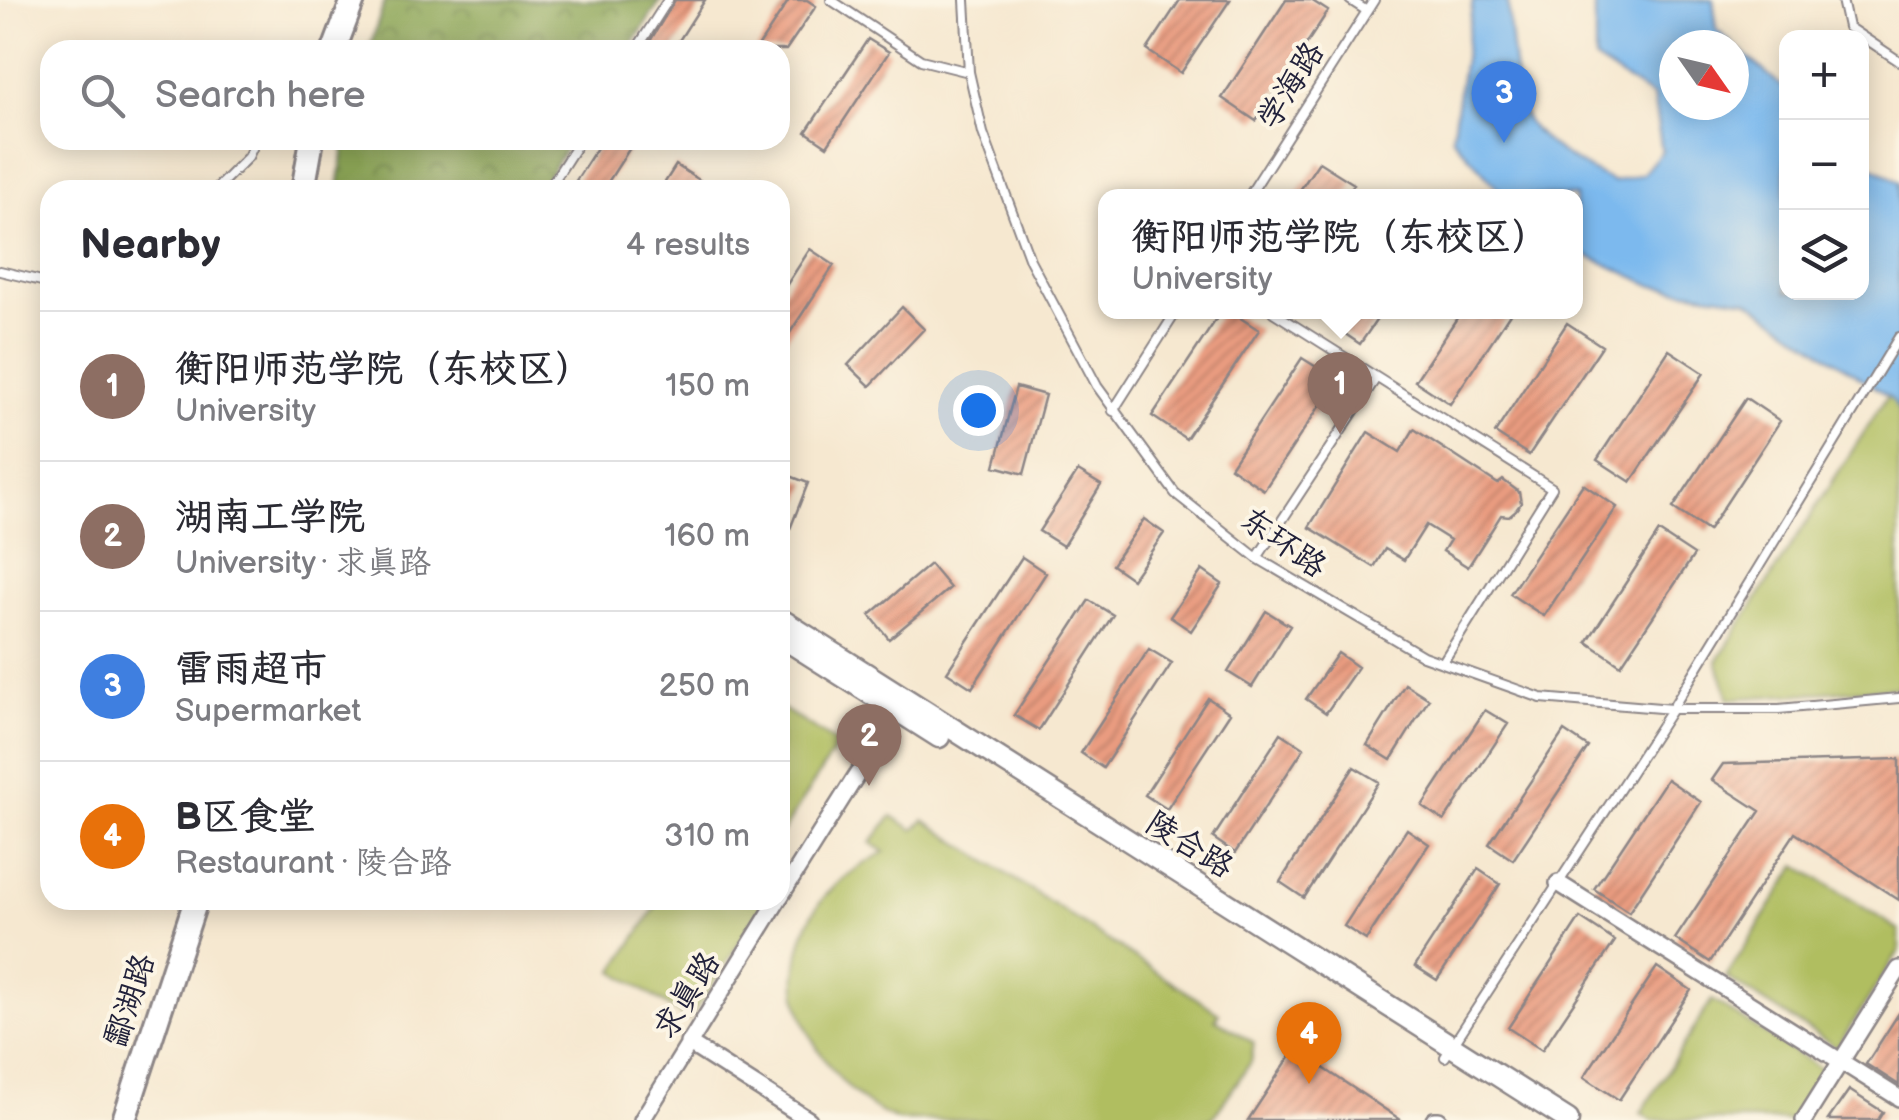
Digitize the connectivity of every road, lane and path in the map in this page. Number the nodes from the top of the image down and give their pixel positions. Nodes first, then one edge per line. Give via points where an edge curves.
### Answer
1 (353, 0) edge
2 (668, 0) edge
3 (832, 0) edge
4 (965, 0) edge
5 (1350, 0) edge
6 (1374, 0) edge
7 (1842, 0) edge
8 (1367, 11) junction
9 (338, 40) edge
10 (642, 40) edge
11 (1899, 61) edge
12 (969, 72) junction
13 (251, 150) edge
14 (310, 150) edge
15 (574, 150) edge
16 (225, 180) edge
17 (305, 180) edge
18 (554, 180) edge
19 (1253, 189) edge
20 (0, 271) edge
21 (40, 281) edge
22 (1172, 319) edge
23 (1284, 319) edge
24 (1899, 337) edge
25 (1376, 378) junction
26 (1113, 411) junction
27 (1257, 558) junction
28 (790, 625) edge
29 (790, 642) edge
30 (1442, 662) junction
31 (1899, 698) edge
32 (1672, 708) junction
33 (858, 773) dead end
34 (790, 881) edge
35 (1558, 883) junction
36 (193, 910) edge
37 (771, 910) edge
38 (1899, 969) edge
39 (688, 1043) junction
40 (1448, 1051) junction
41 (1841, 1062) junction
42 (1899, 1098) edge
43 (124, 1120) edge
44 (642, 1120) edge
45 (809, 1120) edge
46 (1543, 1120) edge
47 (1568, 1120) edge
48 (1804, 1120) edge

1 - 9 main road
2 - 10 lane
3 - 12 lane via 922,60
4 - 12 lane, 东环路
5 - 8 lane
6 - 8 lane, 学海路
7 - 11 lane via 1848,27
8 - 19 lane, 学海路
12 - 26 lane, 东环路 via 983,133 1030,260
13 - 16 lane
14 - 17 main road
15 - 18 lane
20 - 21 lane
22 - 26 lane
23 - 25 lane
24 - 32 lane
25 - 27 lane
25 - 30 lane via 1552,488
26 - 27 lane, 东环路 via 1175,493
27 - 30 lane, 东环路
28 - 40 street, 陵合路
29 - 40 street, 陵合路
30 - 32 lane, 东环路 via 1541,698
31 - 32 lane, 东环路 via 1779,709
32 - 35 lane
33 - 34 street, 求真路
35 - 40 lane
35 - 41 street
36 - 43 main road, 酃湖路
37 - 39 street, 求真路
38 - 41 street
39 - 44 street, 求真路
39 - 45 street
40 - 46 street, 陵合路
40 - 47 street, 陵合路
41 - 42 street
41 - 48 street

